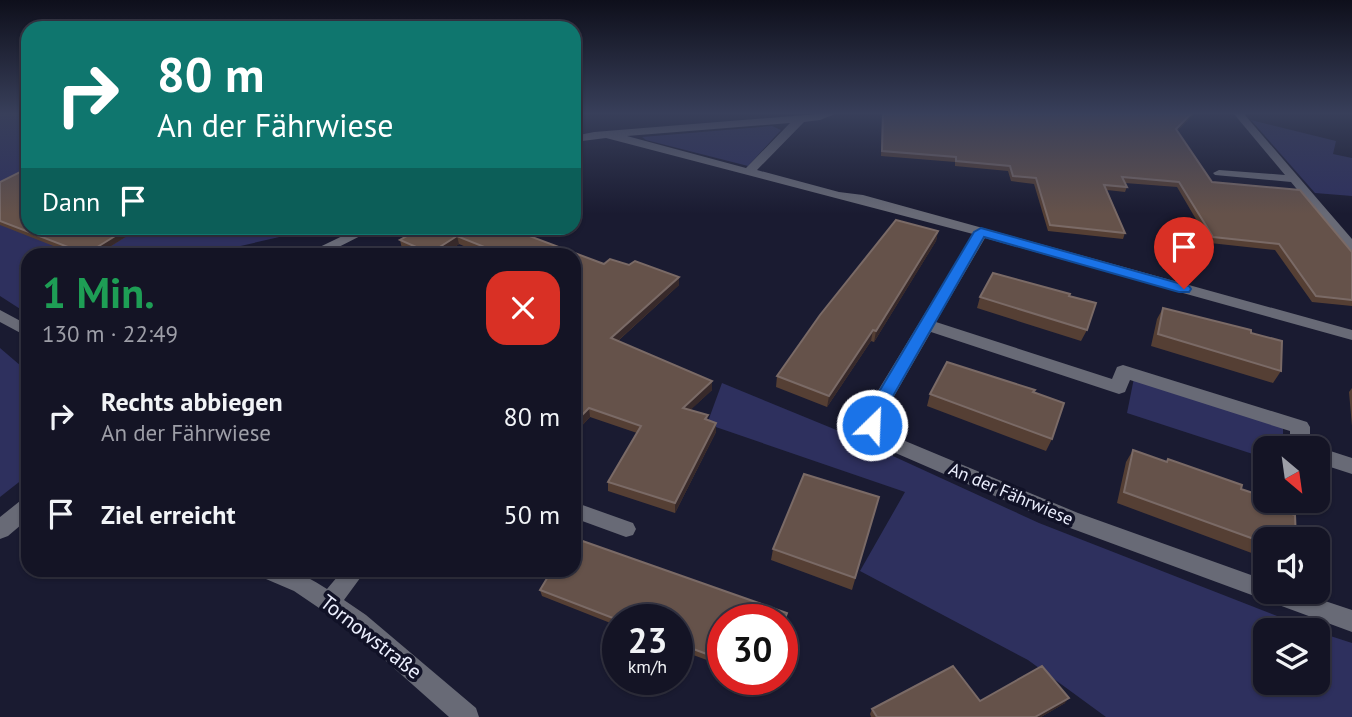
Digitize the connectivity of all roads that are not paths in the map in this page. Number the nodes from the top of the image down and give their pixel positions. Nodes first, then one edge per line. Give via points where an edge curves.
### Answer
1 (657, 147) edge
2 (773, 147) edge
3 (1267, 147) edge
4 (749, 172) junction
5 (1220, 173) dead end
6 (1294, 179) junction
7 (981, 232) junction
8 (354, 235) edge
9 (1352, 247) edge
10 (325, 248) edge
11 (0, 315) edge
12 (927, 325) junction
13 (21, 328) edge
14 (1352, 335) edge
15 (1300, 436) edge
16 (1330, 459) edge
17 (1352, 466) edge
18 (21, 513) edge
19 (581, 513) edge
20 (626, 529) dead end
21 (0, 530) edge
22 (284, 577) edge
23 (350, 577) edge
24 (1253, 586) edge
25 (330, 602) junction
26 (1304, 604) edge
27 (1352, 621) edge
28 (467, 717) edge

1 - 4 street
2 - 4 street
3 - 6 lane
4 - 7 street
5 - 6 lane
6 - 9 lane
7 - 12 street, An der Fährwiese
7 - 14 street
8 - 10 street
11 - 13 street
12 - 15 street via 1119,388 1123,371 1300,428
12 - 24 street, An der Fährwiese via 873,417 872,425 882,438 1070,519
16 - 17 street
18 - 21 street
19 - 20 lane
22 - 25 lane, Tornowstraße
23 - 25 lane
25 - 28 lane, Tornowstraße
26 - 27 street, An der Fährwiese

